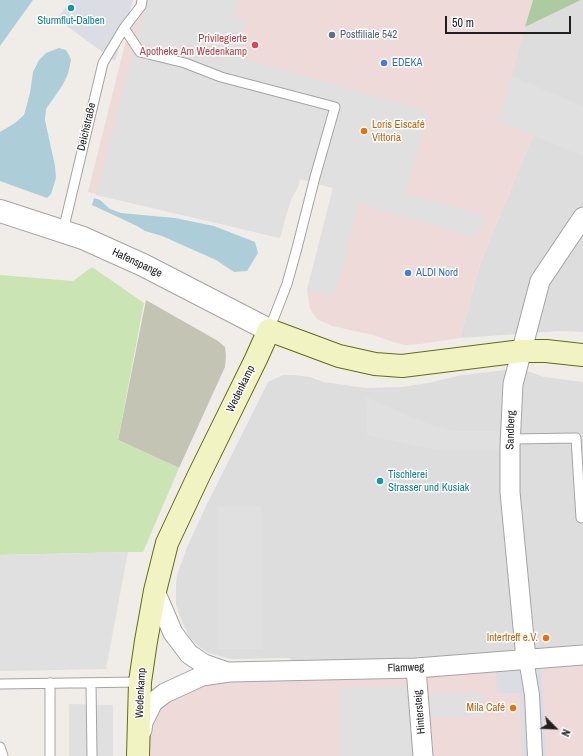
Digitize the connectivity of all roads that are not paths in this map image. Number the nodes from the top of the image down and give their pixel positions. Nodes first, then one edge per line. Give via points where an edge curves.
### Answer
1 (142, 0) edge
2 (124, 28) junction
3 (0, 212) edge
4 (583, 217) edge
5 (63, 231) junction
6 (269, 330) junction
7 (522, 351) junction
8 (583, 355) edge
9 (511, 439) junction
10 (581, 518) dead end
11 (155, 592) junction
12 (583, 654) edge
13 (526, 659) junction
14 (416, 668) junction
15 (229, 672) junction
16 (140, 682) junction
17 (50, 683) junction
18 (91, 683) junction
19 (0, 684) edge
20 (0, 748) edge
21 (138, 752) edge
22 (3, 756) edge
23 (50, 756) edge
24 (92, 756) edge
25 (423, 756) edge
26 (535, 756) edge

1 - 2 lane, Deichstraße via 141,6
2 - 5 lane, Deichstraße via 103,63
2 - 6 lane via 140,52 221,77 335,107 287,284
3 - 5 street, Hafenspange
4 - 7 street, Sandberg via 540,281
5 - 6 street, Hafenspange via 143,265
6 - 7 main road via 339,356 375,364 402,366
6 - 11 main road, Wedenkamp via 168,544
7 - 8 main road
7 - 9 street, Sandberg via 513,384
9 - 10 lane via 576,438
9 - 13 street, Sandberg via 510,492
11 - 15 street, Flamweg via 173,633 189,654 204,664
11 - 16 main road, Wedenkamp
12 - 13 street, Flamweg
13 - 14 street, Flamweg
13 - 26 street via 532,695
14 - 15 street, Flamweg
14 - 25 street, Hintersteig
15 - 21 street, Flamweg via 202,676 164,693 153,702 143,722
16 - 18 lane
16 - 21 main road, Wedenkamp
17 - 18 lane
17 - 19 lane
17 - 23 lane
18 - 24 lane
20 - 22 lane

